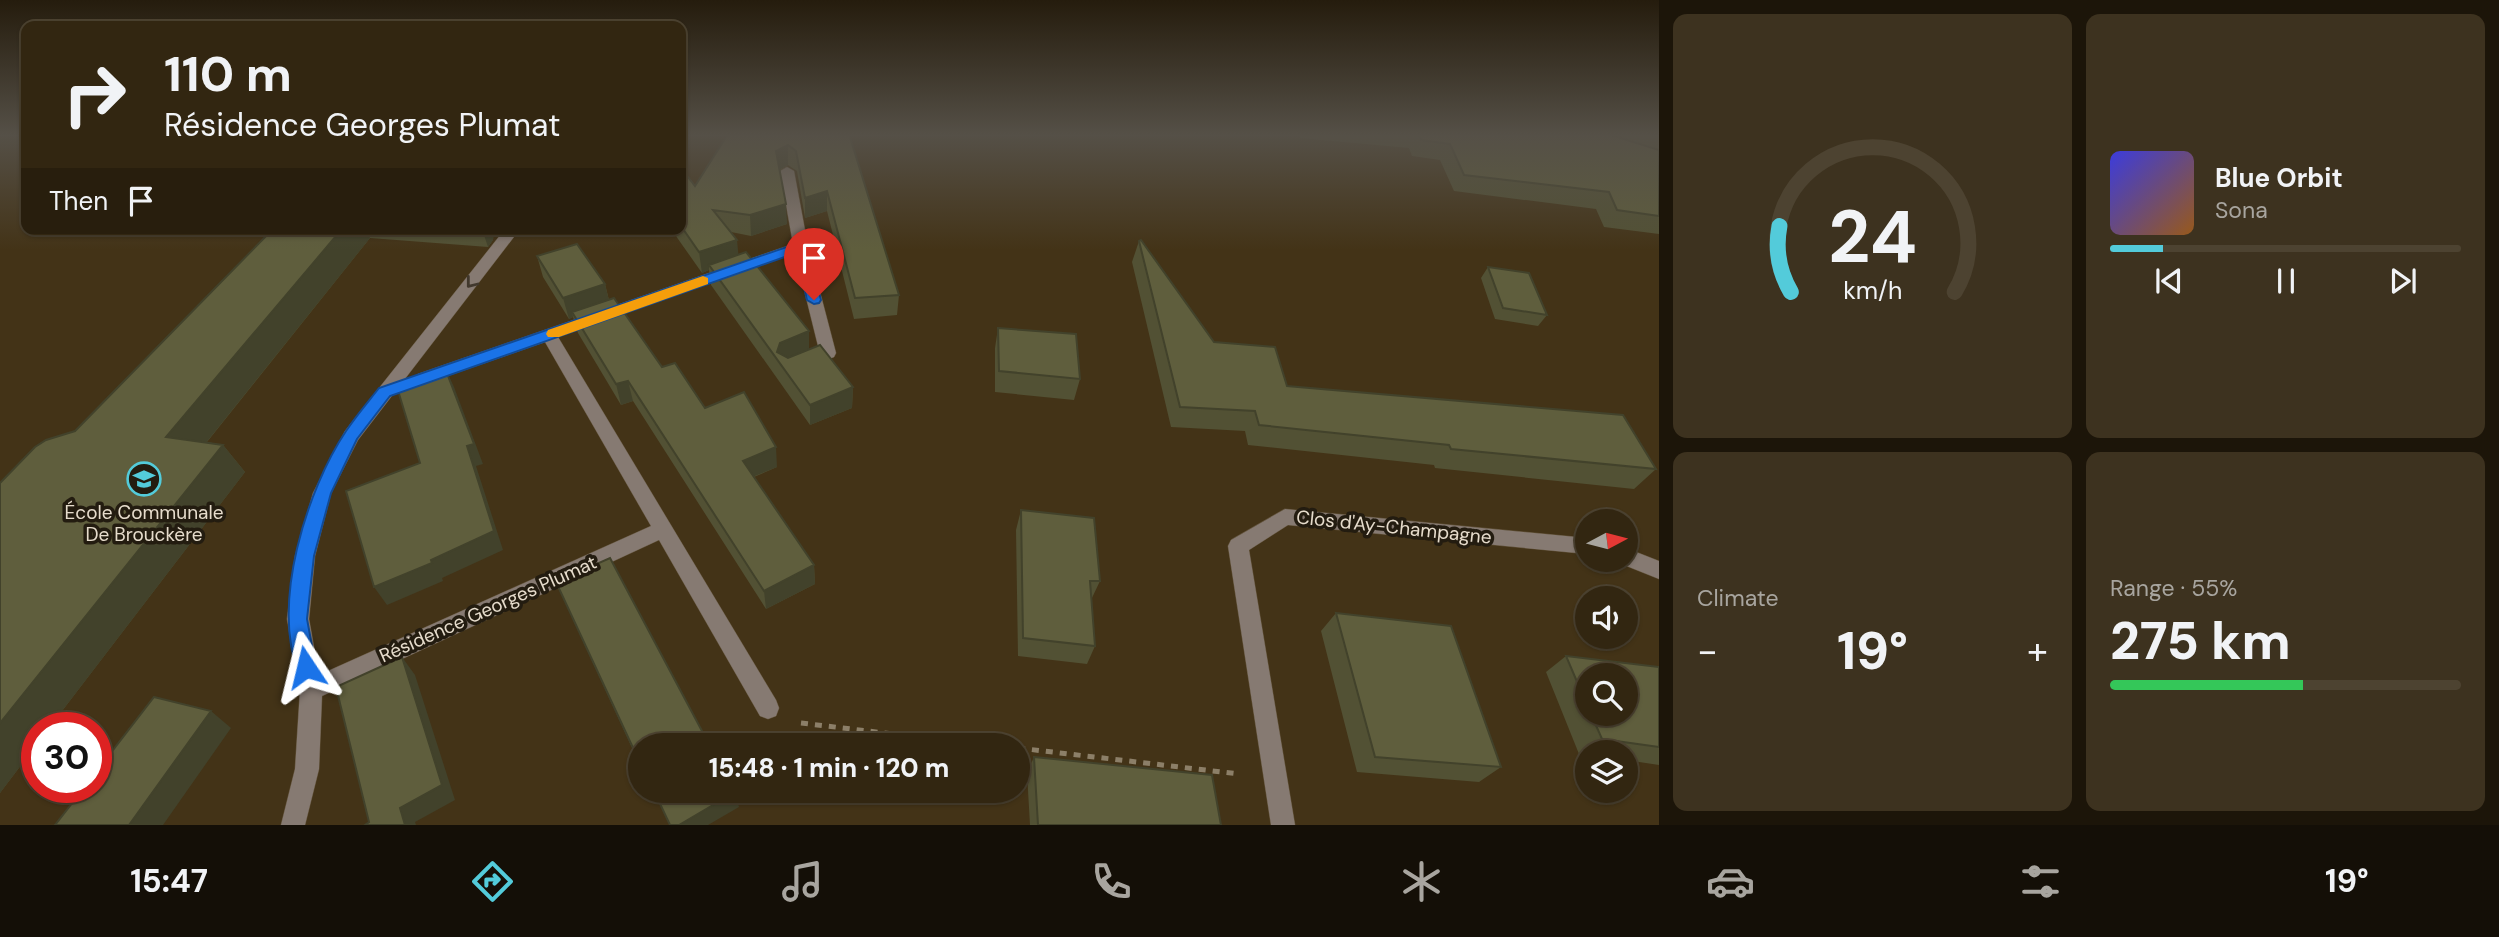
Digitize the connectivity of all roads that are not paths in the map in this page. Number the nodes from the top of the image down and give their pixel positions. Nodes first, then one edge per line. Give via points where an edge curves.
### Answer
1 (787, 172) edge
2 (508, 235) edge
3 (801, 246) junction
4 (549, 335) junction
5 (788, 370) edge
6 (384, 392) junction
7 (664, 529) junction
8 (1575, 545) edge
9 (1638, 562) edge
10 (1659, 570) edge
11 (311, 690) junction
12 (768, 708) road end
13 (293, 825) edge
14 (1283, 825) edge

1 - 3 street
2 -> 6 street
3 - 4 street
3 - 5 street via 828,353
4 - 6 street
4 - 7 street
6 - 11 street via 351,436 322,493 305,556 298,619
7 - 11 street, Résidence Georges Plumat
7 - 12 street
8 - 14 street, Clos d'Ay-Champagne via 1284,517 1238,547
9 - 10 street
11 - 13 street via 307,769

